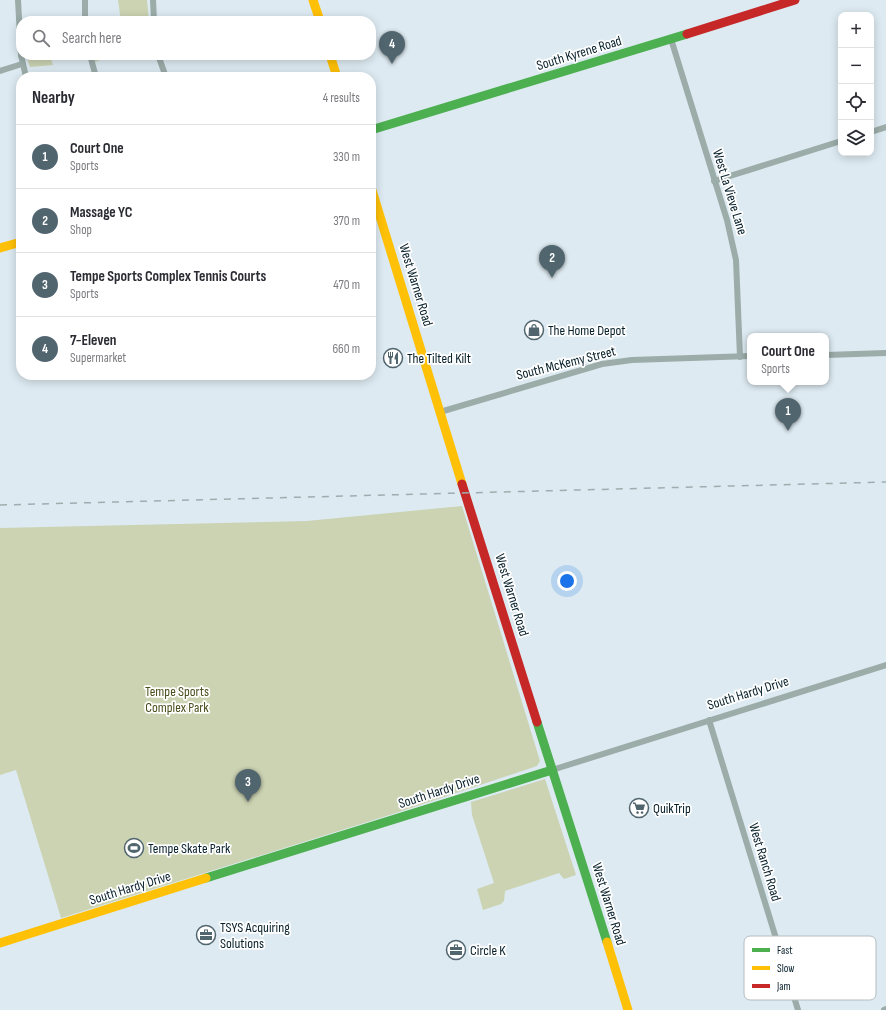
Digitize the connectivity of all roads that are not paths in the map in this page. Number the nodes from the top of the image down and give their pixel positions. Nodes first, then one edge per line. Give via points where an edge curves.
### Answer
1 (18, 0) edge
2 (84, 0) edge
3 (153, 0) edge
4 (158, 0) edge
5 (313, 0) edge
6 (795, 0) edge
7 (19, 16) edge
8 (85, 16) edge
9 (154, 16) edge
10 (318, 16) edge
11 (671, 39) junction
12 (22, 60) edge
13 (91, 60) edge
14 (160, 60) edge
15 (332, 60) edge
16 (22, 64) junction
17 (0, 70) edge
18 (24, 72) edge
19 (95, 72) edge
20 (164, 72) edge
21 (335, 72) edge
22 (886, 127) edge
23 (376, 128) edge
24 (874, 131) edge
25 (838, 142) edge
26 (714, 181) junction
27 (376, 203) edge
28 (16, 243) edge
29 (0, 248) edge
30 (886, 353) edge
31 (829, 354) edge
32 (747, 356) edge
33 (740, 357) junction
34 (440, 412) junction
35 (886, 665) edge
36 (709, 720) junction
37 (552, 770) junction
38 (775, 936) edge
39 (0, 943) edge
40 (795, 1000) edge
41 (628, 1010) edge
42 (798, 1010) edge

1 - 7 street
2 - 8 street
3 - 4 street
3 - 9 street
5 - 10 main road
6 - 11 main road, South Kyrene Road
11 - 23 main road, South Kyrene Road
11 - 26 street, West La Vieve Lane
12 - 16 street
13 - 19 street
14 - 20 street
15 - 21 main road
16 - 17 street
16 - 18 street
22 - 24 street
25 - 26 street
26 - 33 street, West La Vieve Lane via 736,260
27 - 34 main road, West Warner Road
28 - 29 main road
30 - 31 street
32 - 33 street, South McKemy Street
33 - 34 street, South McKemy Street via 632,360 602,364
34 - 37 main road, West Warner Road
35 - 36 street, South Hardy Drive
36 - 37 street, South Hardy Drive
36 - 38 street, West Ranch Road
37 - 39 main road, South Hardy Drive
37 - 41 main road, West Warner Road
40 - 42 street, West Ranch Road

